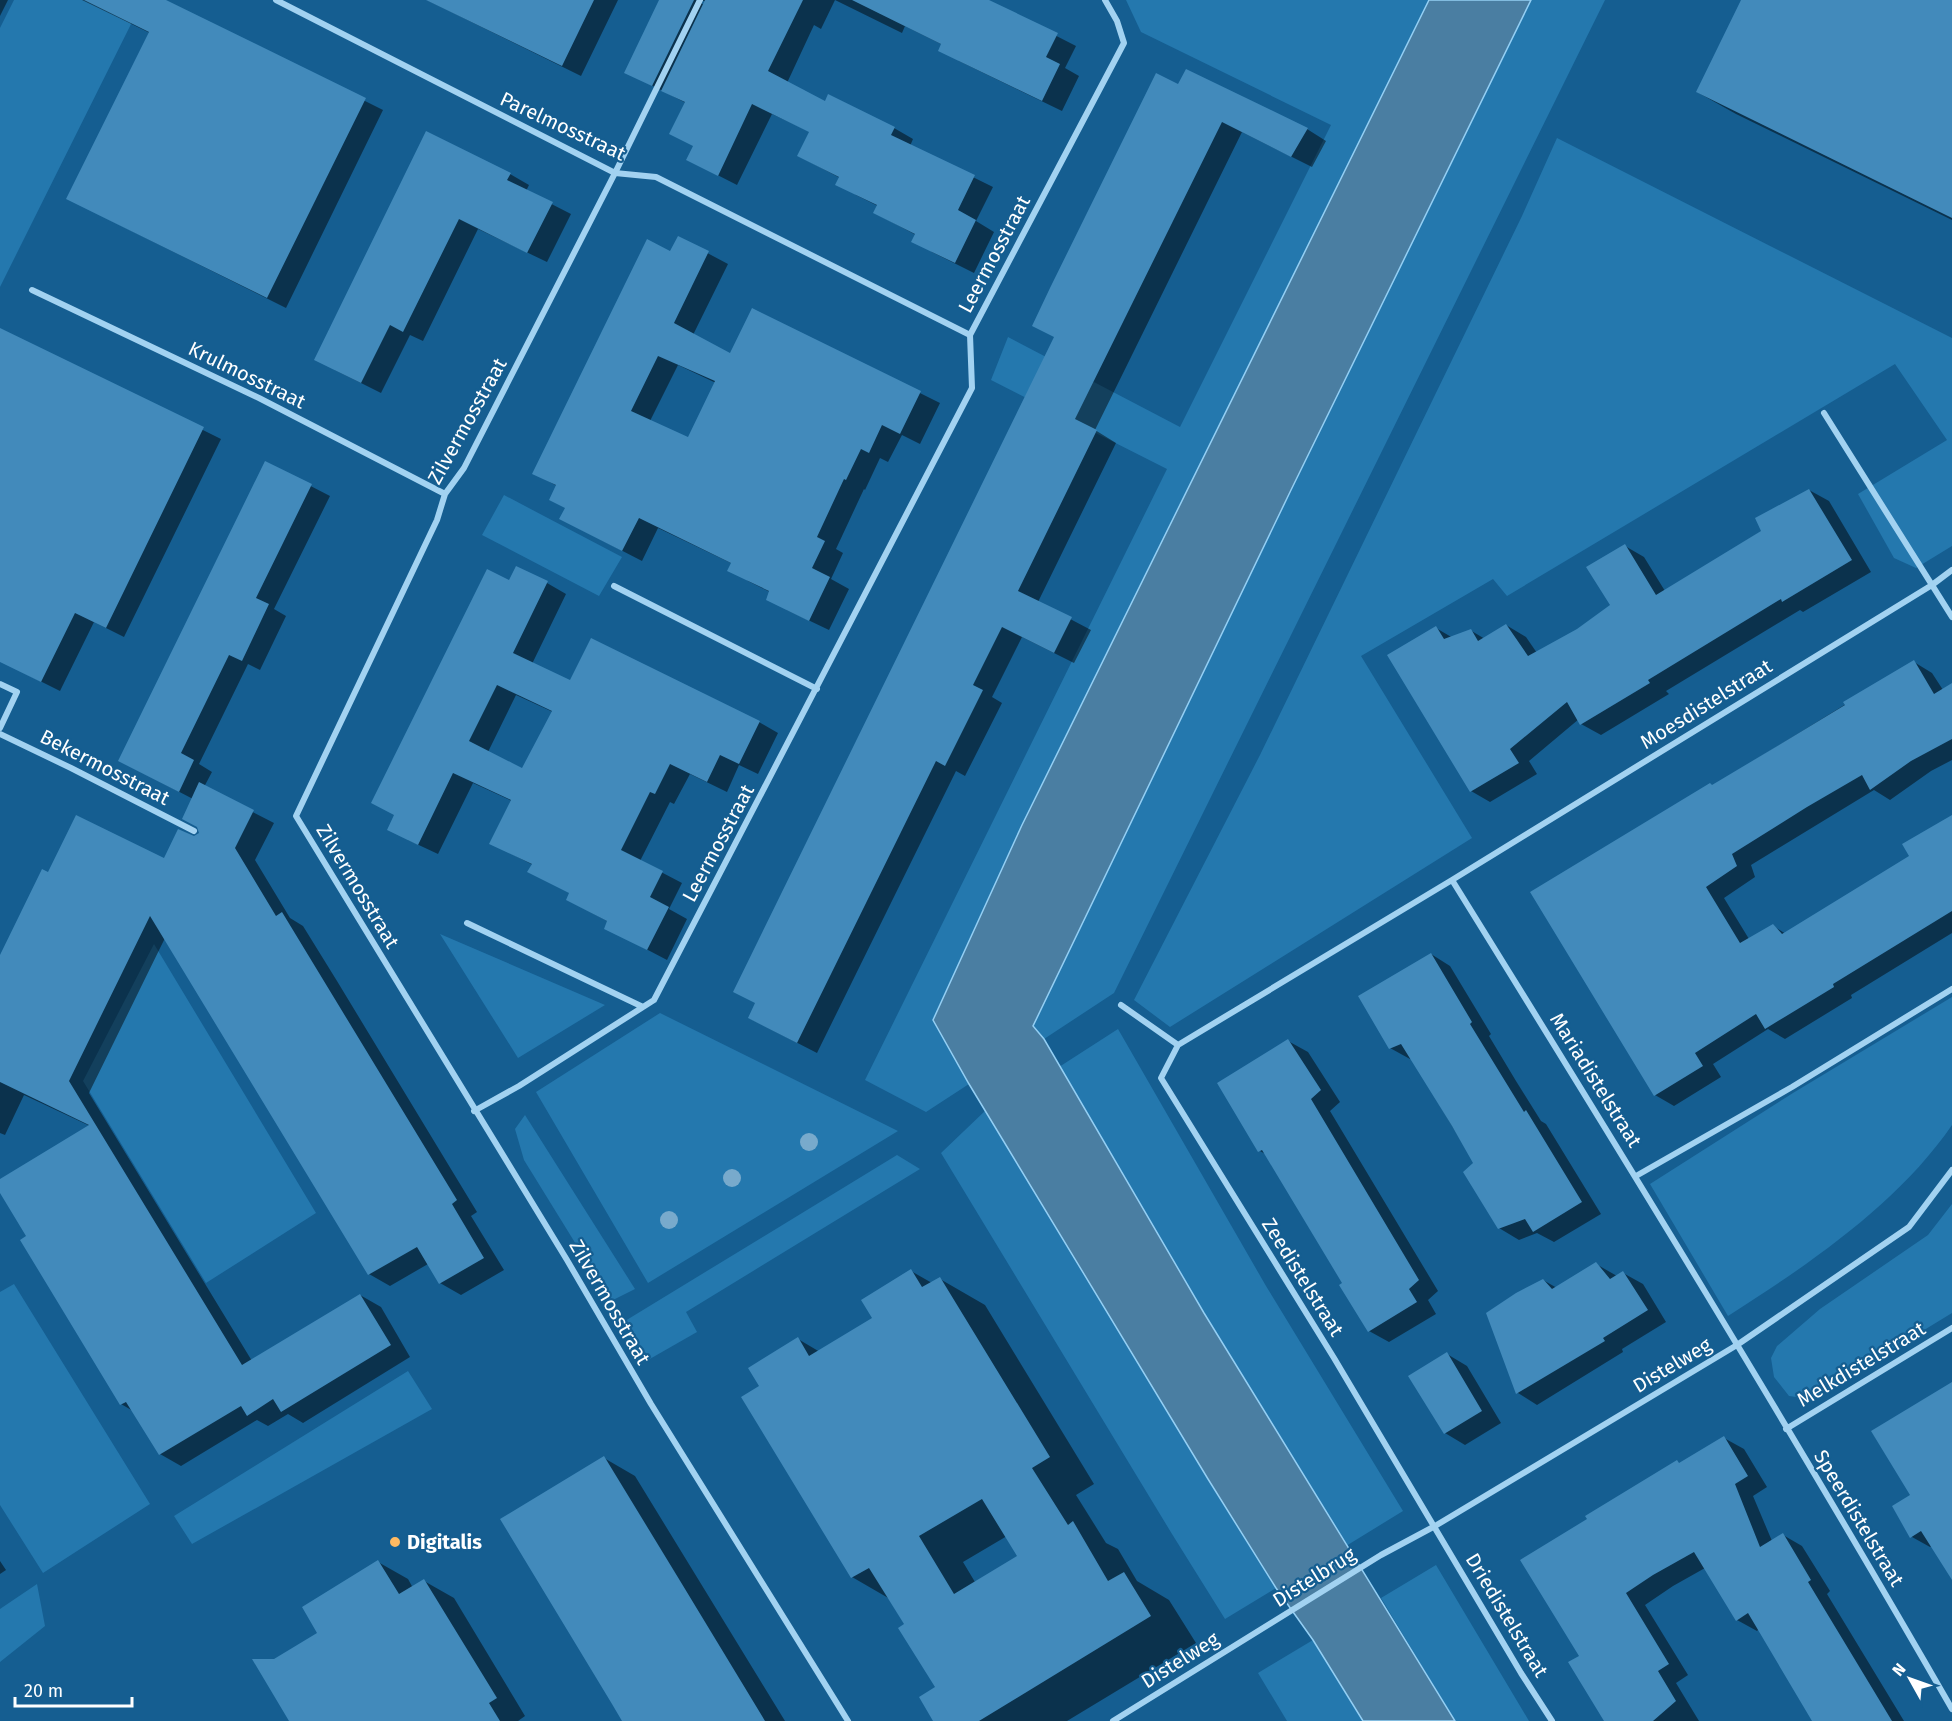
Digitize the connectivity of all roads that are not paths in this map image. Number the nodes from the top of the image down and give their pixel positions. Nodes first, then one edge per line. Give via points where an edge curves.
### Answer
1 (276, 0) edge
2 (700, 0) edge
3 (1105, 0) edge
4 (286, 2) edge
5 (615, 173) junction
6 (33, 290) dead end
7 (970, 335) junction
8 (1824, 413) dead end
9 (445, 494) junction
10 (1952, 570) edge
11 (1932, 585) junction
12 (614, 586) dead end
13 (1952, 618) edge
14 (0, 684) edge
15 (817, 689) junction
16 (0, 728) edge
17 (0, 734) edge
18 (194, 831) dead end
19 (1452, 879) junction
20 (467, 923) dead end
21 (1952, 989) edge
22 (1121, 1005) dead end
23 (643, 1007) junction
24 (1178, 1046) junction
25 (474, 1111) junction
26 (1952, 1170) edge
27 (1636, 1176) junction
28 (1952, 1328) edge
29 (1737, 1345) junction
30 (1786, 1429) junction
31 (1435, 1526) junction
32 (1382, 1555) joint
33 (1264, 1627) joint
34 (1952, 1709) edge
35 (848, 1721) edge
36 (1113, 1721) edge
37 (1552, 1721) edge

1 - 4 street, Parelmosstraat
2 - 5 street, Zilvermosstraat
3 - 7 street, Leermosstraat via 1124,43
4 - 5 street, Parelmosstraat
5 - 7 street, Parelmosstraat via 656,177
5 - 9 street, Zilvermosstraat via 464,468
6 - 9 street, Krulmosstraat via 259,398
7 - 15 street, Leermosstraat via 972,388
8 - 11 street
9 - 25 street, Zilvermosstraat via 437,520 296,816
10 - 11 street, Moesdistelstraat
11 - 13 street
11 - 19 street, Moesdistelstraat
12 - 15 street
14 - 16 street via 17,692
15 - 23 street, Leermosstraat via 654,1000
17 - 18 street, Bekermosstraat
19 - 24 street
19 - 27 street, Mariadistelstraat
20 - 23 street
21 - 27 street
22 - 24 street
23 - 25 street, Leermosstraat
24 - 31 street, Zeedistelstraat via 1161,1078
25 - 35 street, Zilvermosstraat
26 - 29 street, Distelweg via 1909,1227
27 - 29 street, Mariadistelstraat
28 - 30 street, Melkdistelstraat
29 - 30 street, Speerdistelstraat
29 - 31 street, Distelweg
30 - 34 street, Speerdistelstraat
31 - 32 street, Distelweg
31 - 37 street, Driedistelstraat
32 - 33 street, Distelbrug
33 - 36 street, Distelweg

